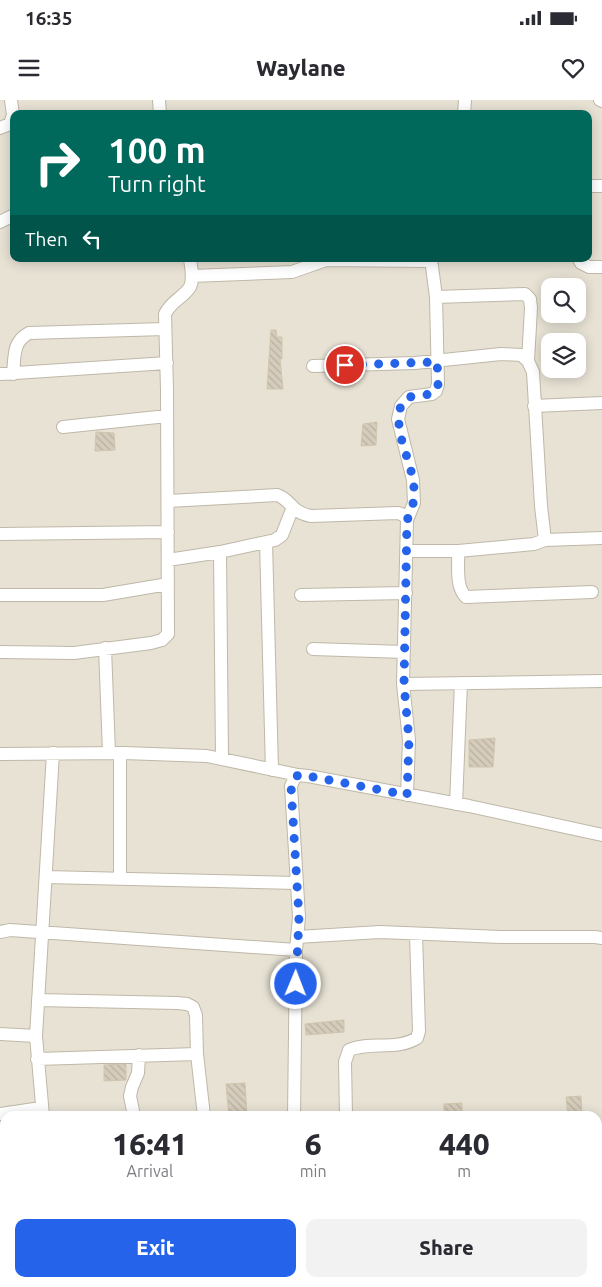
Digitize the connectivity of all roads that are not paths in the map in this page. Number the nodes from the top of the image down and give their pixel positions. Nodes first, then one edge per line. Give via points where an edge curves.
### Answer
1 (190, 262) edge
2 (320, 262) edge
3 (431, 262) edge
4 (580, 262) edge
5 (602, 266) edge
6 (192, 276) junction
7 (436, 297) junction
8 (165, 329) junction
9 (528, 361) junction
10 (437, 362) junction
11 (166, 363) junction
12 (313, 366) dead end
13 (0, 374) edge
14 (13, 374) junction
15 (602, 403) edge
16 (534, 406) junction
17 (167, 416) junction
18 (63, 427) dead end
19 (168, 501) junction
20 (292, 507) junction
21 (407, 520) junction
22 (168, 532) junction
23 (0, 534) edge
24 (602, 538) edge
25 (545, 540) junction
26 (266, 542) junction
27 (407, 551) junction
28 (458, 551) junction
29 (220, 552) junction
30 (168, 560) junction
31 (168, 584) junction
32 (592, 592) dead end
33 (406, 593) junction
34 (0, 595) edge
35 (301, 595) dead end
36 (105, 648) junction
37 (313, 649) dead end
38 (0, 652) edge
39 (404, 652) junction
40 (602, 681) edge
41 (461, 683) junction
42 (404, 684) junction
43 (53, 753) junction
44 (114, 753) junction
45 (0, 754) edge
46 (222, 759) junction
47 (272, 770) junction
48 (298, 775) junction
49 (407, 795) junction
50 (456, 804) junction
51 (602, 835) edge
52 (46, 877) junction
53 (120, 879) junction
54 (297, 883) junction
55 (0, 932) edge
56 (43, 933) junction
57 (416, 934) junction
58 (297, 937) junction
59 (602, 938) edge
60 (296, 950) junction
61 (38, 1000) junction
62 (0, 1034) edge
63 (36, 1036) junction
64 (197, 1054) junction
65 (139, 1055) junction
66 (37, 1058) junction
67 (42, 1111) edge
68 (133, 1111) edge
69 (203, 1111) edge
70 (294, 1111) edge
71 (346, 1111) edge

1 - 6 street
2 - 6 street via 292,272
3 - 7 street
4 - 5 street via 589,267
6 - 8 street via 190,287 169,306 165,314
7 - 9 street via 525,294 530,298 531,308
7 - 10 street
8 - 11 street
8 - 14 street via 29,333 16,345
9 - 10 street via 521,355 501,354
9 - 16 street via 533,372
10 - 12 street
10 - 21 street via 436,390 432,394 409,397 401,406 398,419 413,480 414,503
11 - 14 street
11 - 17 street
13 - 14 street
15 - 16 street
16 - 25 street
17 - 18 street
17 - 19 street
19 - 20 street via 277,495 284,497
19 - 22 street
20 - 21 street via 300,514 310,516 398,513
20 - 26 street via 282,535
21 - 27 street
22 - 23 street
22 - 30 street
24 - 25 street
25 - 28 street via 534,544
26 - 29 street
26 - 47 street
27 - 28 street
27 - 33 street
28 - 32 street via 460,586 466,597
29 - 30 street
29 - 46 street
30 - 31 street
31 - 34 street via 103,595
31 - 36 street via 168,634 151,643
33 - 35 street
33 - 39 street
36 - 38 street via 74,653
36 - 44 street
37 - 39 street
39 - 42 street
40 - 41 street
41 - 42 street
41 - 50 street
42 - 49 street via 409,740
43 - 44 street
43 - 45 street
43 - 52 street
44 - 46 street
44 - 53 street
46 - 47 street
47 - 48 street
48 - 49 street
48 - 54 street via 291,786
49 - 50 street
50 - 51 street
52 - 53 street
52 - 56 street
53 - 54 street
54 - 58 street
55 - 56 street
56 - 60 street
56 - 61 street
57 - 58 street via 380,932
57 - 59 street
57 - 71 street via 417,1038 401,1045 349,1050
58 - 60 street
60 - 70 street
61 - 63 street
61 - 64 street via 187,1004 193,1007 196,1015
62 - 63 street
63 - 66 street
64 - 65 street
64 - 69 street
65 - 66 street
65 - 68 street via 138,1073 130,1096
66 - 67 street

